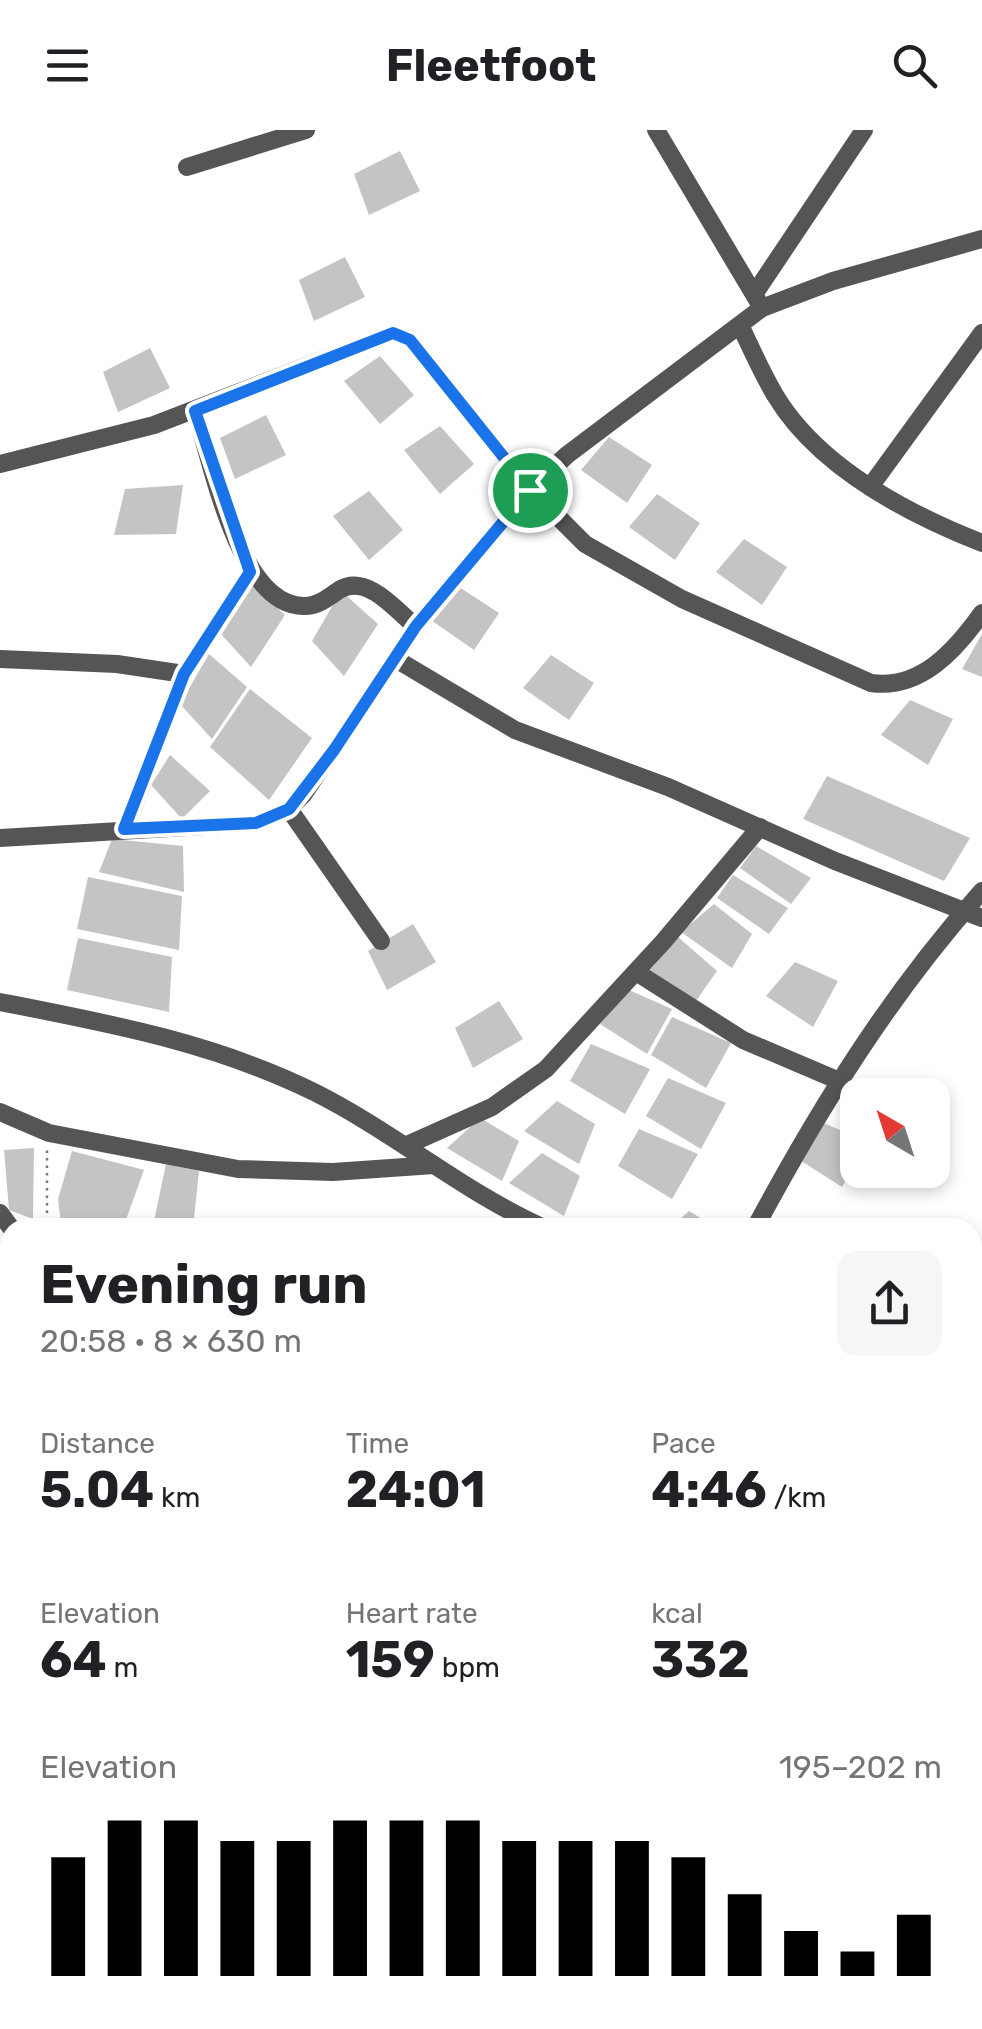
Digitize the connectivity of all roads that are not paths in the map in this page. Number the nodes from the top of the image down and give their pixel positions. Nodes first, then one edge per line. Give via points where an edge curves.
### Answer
1 (306, 130) edge
2 (656, 130) edge
3 (864, 130) edge
4 (187, 166) dead end
5 (982, 238) edge
6 (759, 300) junction
7 (740, 325) junction
8 (982, 333) edge
9 (195, 411) junction
10 (0, 464) edge
11 (870, 487) junction
12 (530, 490) junction
13 (982, 543) edge
14 (250, 572) junction
15 (982, 613) edge
16 (416, 626) junction
17 (394, 658) junction
18 (0, 659) edge
19 (184, 674) junction
20 (289, 809) junction
21 (760, 827) junction
22 (124, 829) junction
23 (0, 838) edge
24 (982, 892) edge
25 (973, 914) edge
26 (381, 940) dead end
27 (636, 972) junction
28 (0, 1002) edge
29 (837, 1080) junction
30 (0, 1112) edge
31 (407, 1145) junction
32 (434, 1165) junction
33 (527, 1218) edge
34 (761, 1218) edge

1 - 4 street
2 - 6 street
3 - 6 street
5 - 6 street
6 - 7 street
7 - 11 street via 795,422
7 - 12 street
8 - 11 street
9 - 10 street
9 - 12 street via 393,333 410,340
9 - 14 street
11 - 13 street
12 - 15 street via 585,544 625,571 870,683 888,686 921,676
12 - 16 street
14 - 16 street via 302,607 346,586 362,586
14 - 19 street
16 - 17 street
17 - 20 street
17 - 21 street via 515,730
18 - 19 street
19 - 22 street
20 - 22 street via 256,823
20 - 26 street
21 - 25 street
21 - 27 street
22 - 23 street
24 - 25 street
25 - 29 street
27 - 29 street via 743,1040
27 - 31 street via 521,1089
28 - 31 street via 244,1060
29 - 34 street
30 - 32 street via 49,1133 238,1169
31 - 32 street
32 - 33 street

